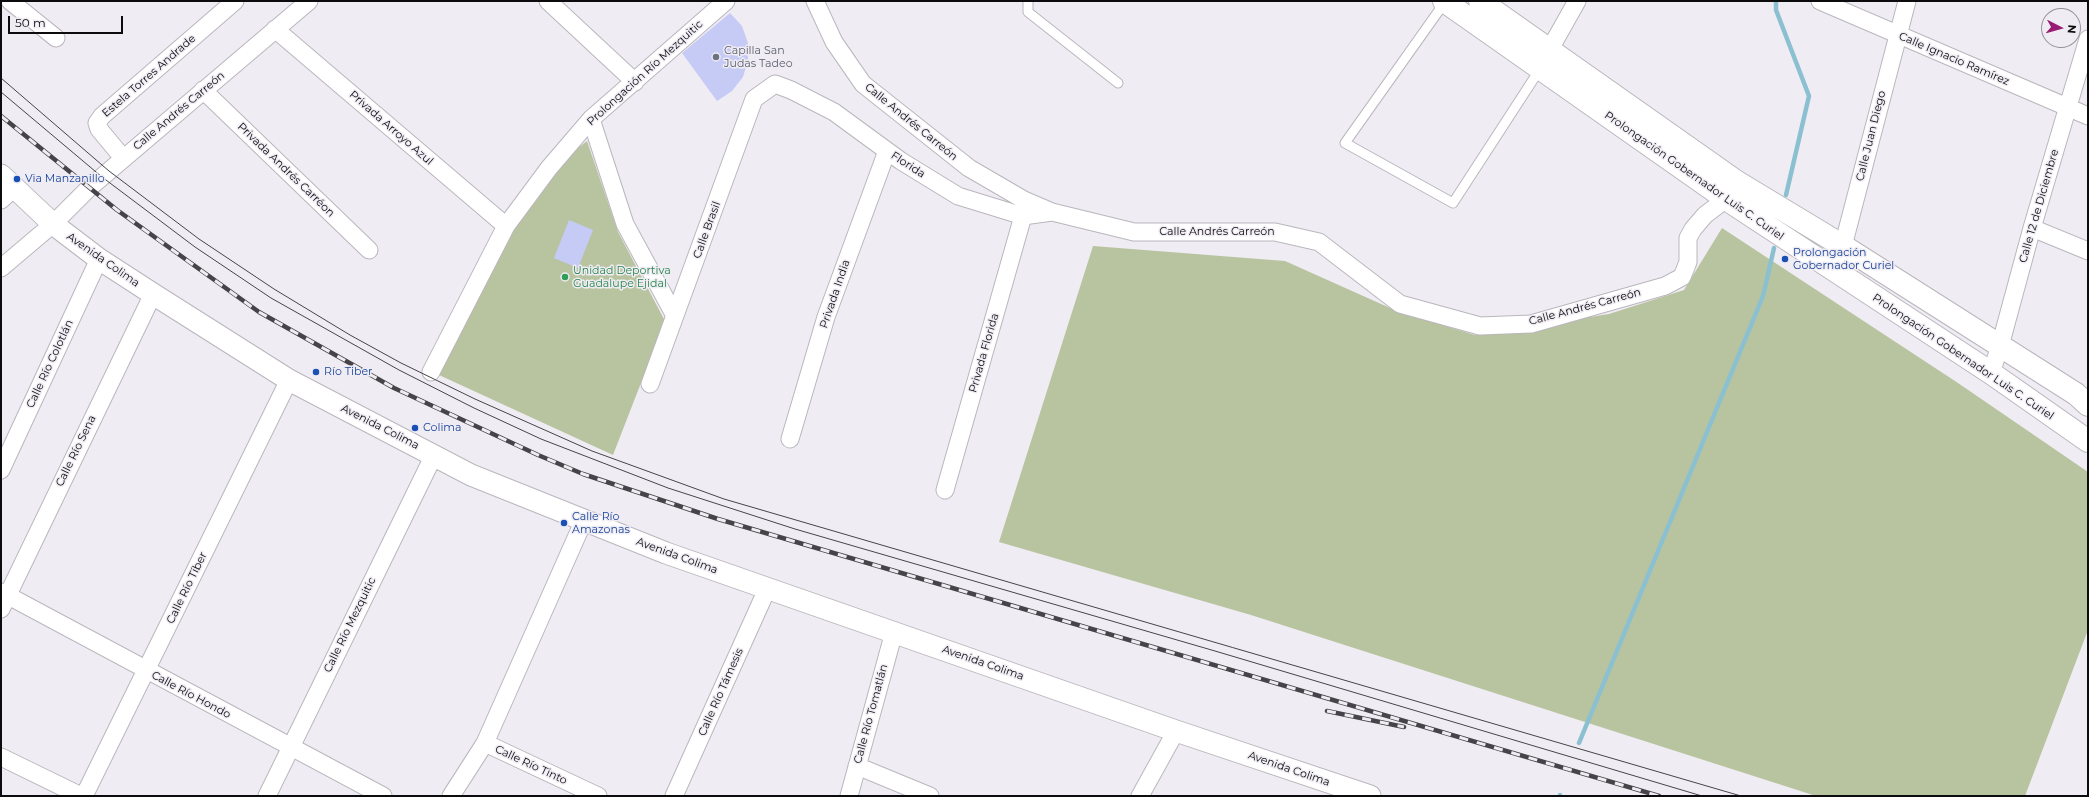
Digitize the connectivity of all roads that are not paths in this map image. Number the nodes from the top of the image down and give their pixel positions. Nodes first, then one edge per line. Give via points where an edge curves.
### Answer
1 (10, 1) edge
2 (235, 1) edge
3 (309, 1) edge
4 (548, 1) edge
5 (726, 1) edge
6 (815, 1) edge
7 (1028, 1) edge
8 (1444, 1) edge
9 (1480, 1) edge
10 (1576, 1) edge
11 (1820, 1) edge
12 (1907, 1) edge
13 (276, 29) junction
14 (1897, 34) junction
15 (56, 38) dead end
16 (2088, 39) edge
17 (1550, 49) junction
18 (1540, 69) junction
19 (635, 82) junction
20 (1118, 83) dead end
21 (775, 84) joint
22 (203, 90) junction
23 (2068, 108) junction
24 (2088, 116) edge
25 (591, 119) junction
26 (887, 151) junction
27 (123, 158) junction
28 (6, 187) edge
29 (1731, 191) junction
30 (1052, 212) junction
31 (1023, 216) junction
32 (53, 224) junction
33 (506, 226) junction
34 (2032, 228) junction
35 (1842, 246) junction
36 (369, 250) dead end
37 (2088, 251) edge
38 (99, 259) junction
39 (1, 268) edge
40 (1830, 269) junction
41 (153, 294) junction
42 (676, 316) junction
43 (2000, 346) junction
44 (431, 372) dead end
45 (1991, 373) junction
46 (289, 380) junction
47 (650, 384) dead end
48 (2088, 405) edge
49 (790, 439) dead end
50 (2088, 441) edge
51 (434, 455) junction
52 (1, 470) edge
53 (945, 490) dead end
54 (584, 520) junction
55 (768, 587) junction
56 (3, 599) edge
57 (894, 632) junction
58 (147, 672) junction
59 (1176, 731) junction
60 (485, 743) junction
61 (290, 747) junction
62 (1, 757) edge
63 (857, 766) junction
64 (81, 796) edge
65 (84, 796) edge
66 (267, 796) edge
67 (383, 796) edge
68 (451, 796) edge
69 (598, 796) edge
70 (674, 796) edge
71 (849, 796) edge
72 (930, 796) edge
73 (1140, 796) edge
74 (1370, 796) edge

1 - 15 street
2 - 27 street, Estela Torres Andrade via 97,123
3 - 13 street, Calle Andrés Carreón
4 - 19 street
5 - 19 street, Prolongación Río Mezquitic
6 - 30 street, Calle Andrés Carreón via 834,42 863,84 969,168 1024,200
7 - 20 lane via 1028,12
8 - 18 main road, Prolongación Gobernador Luis C. Curiel
8 - 18 lane via 1345,143 1453,203
9 - 17 main road, Prolongación Gobernador Luis C. Curiel
10 - 17 street
11 - 14 street, Calle Ignacio Ramírez
12 - 14 street, Calle Juan Diego
13 - 22 street, Calle Andrés Carreón
13 - 33 street, Privada Arroyo Azul
14 - 23 street, Calle Ignacio Ramírez
14 - 35 street, Calle Juan Diego
16 - 23 street, Calle 12 de Diciembre
17 - 29 main road, Prolongación Gobernador Luis C. Curiel
18 - 29 main road, Prolongación Gobernador Luis C. Curiel
19 - 25 street, Prolongación Río Mezquitic
21 - 26 street, Florida via 834,112
21 - 42 street, Calle Brasil via 754,99
22 - 27 street, Calle Andrés Carreón
22 - 36 street, Privada Andrés Carréon
23 - 24 street, Calle Ignacio Ramírez
23 - 34 street, Calle 12 de Diciembre
25 - 33 street, Prolongación Río Mezquitic via 549,168
25 - 42 street via 625,224
26 - 31 street, Florida via 958,196
26 - 49 street, Privada India via 826,317
27 - 32 street, Calle Andrés Carreón
28 - 32 street, Avenida Colima
29 - 30 street, Calle Andrés Carreón via 1692,229 1688,238 1688,262 1682,277 1665,286 1531,324 1480,326 1400,304 1319,242 1275,232 1134,232
29 - 35 main road, Prolongación Gobernador Luis C. Curiel
29 - 40 main road, Prolongación Gobernador Luis C. Curiel
30 - 31 street, Florida
31 - 53 street, Privada Florida
32 - 38 street, Avenida Colima
32 - 39 street, Calle Andrés Carreón
33 - 44 street, Prolongación Río Mezquitic
34 - 37 street
34 - 43 street, Calle 12 de Diciembre
35 - 40 street, Calle Juan Diego
35 - 43 main road, Prolongación Gobernador Luis C. Curiel
38 - 41 street, Avenida Colima
38 - 52 street, Calle Río Colotlán
40 - 45 main road, Prolongación Gobernador Luis C. Curiel
41 - 46 street, Avenida Colima
41 - 56 street, Calle Río Sena
42 - 47 street, Calle Brasil
43 - 45 street, Calle 12 de Diciembre
43 - 48 main road, Prolongación Gobernador Luis C. Curiel via 2076,394
45 - 50 main road, Prolongación Gobernador Luis C. Curiel
46 - 51 street, Avenida Colima
46 - 58 street, Calle Río Tíber
51 - 54 street, Avenida Colima via 471,475
51 - 61 street, Calle Río Mezquitic
54 - 55 street, Avenida Colima via 666,553
54 - 60 street
55 - 57 street, Avenida Colima
55 - 70 street, Calle Río Támesis
56 - 58 street, Calle Río Hondo
57 - 59 street, Avenida Colima
57 - 63 street, Calle Río Tomatlán
58 - 61 street, Calle Río Hondo
58 - 65 street, Calle Río Tíber
59 - 73 street
59 - 74 street, Avenida Colima
60 - 68 street
60 - 69 street, Calle Río Tinto
61 - 66 street, Calle Río Mezquitic
61 - 67 street, Calle Río Hondo
62 - 64 street
63 - 71 street, Calle Río Tomatlán
63 - 72 street

